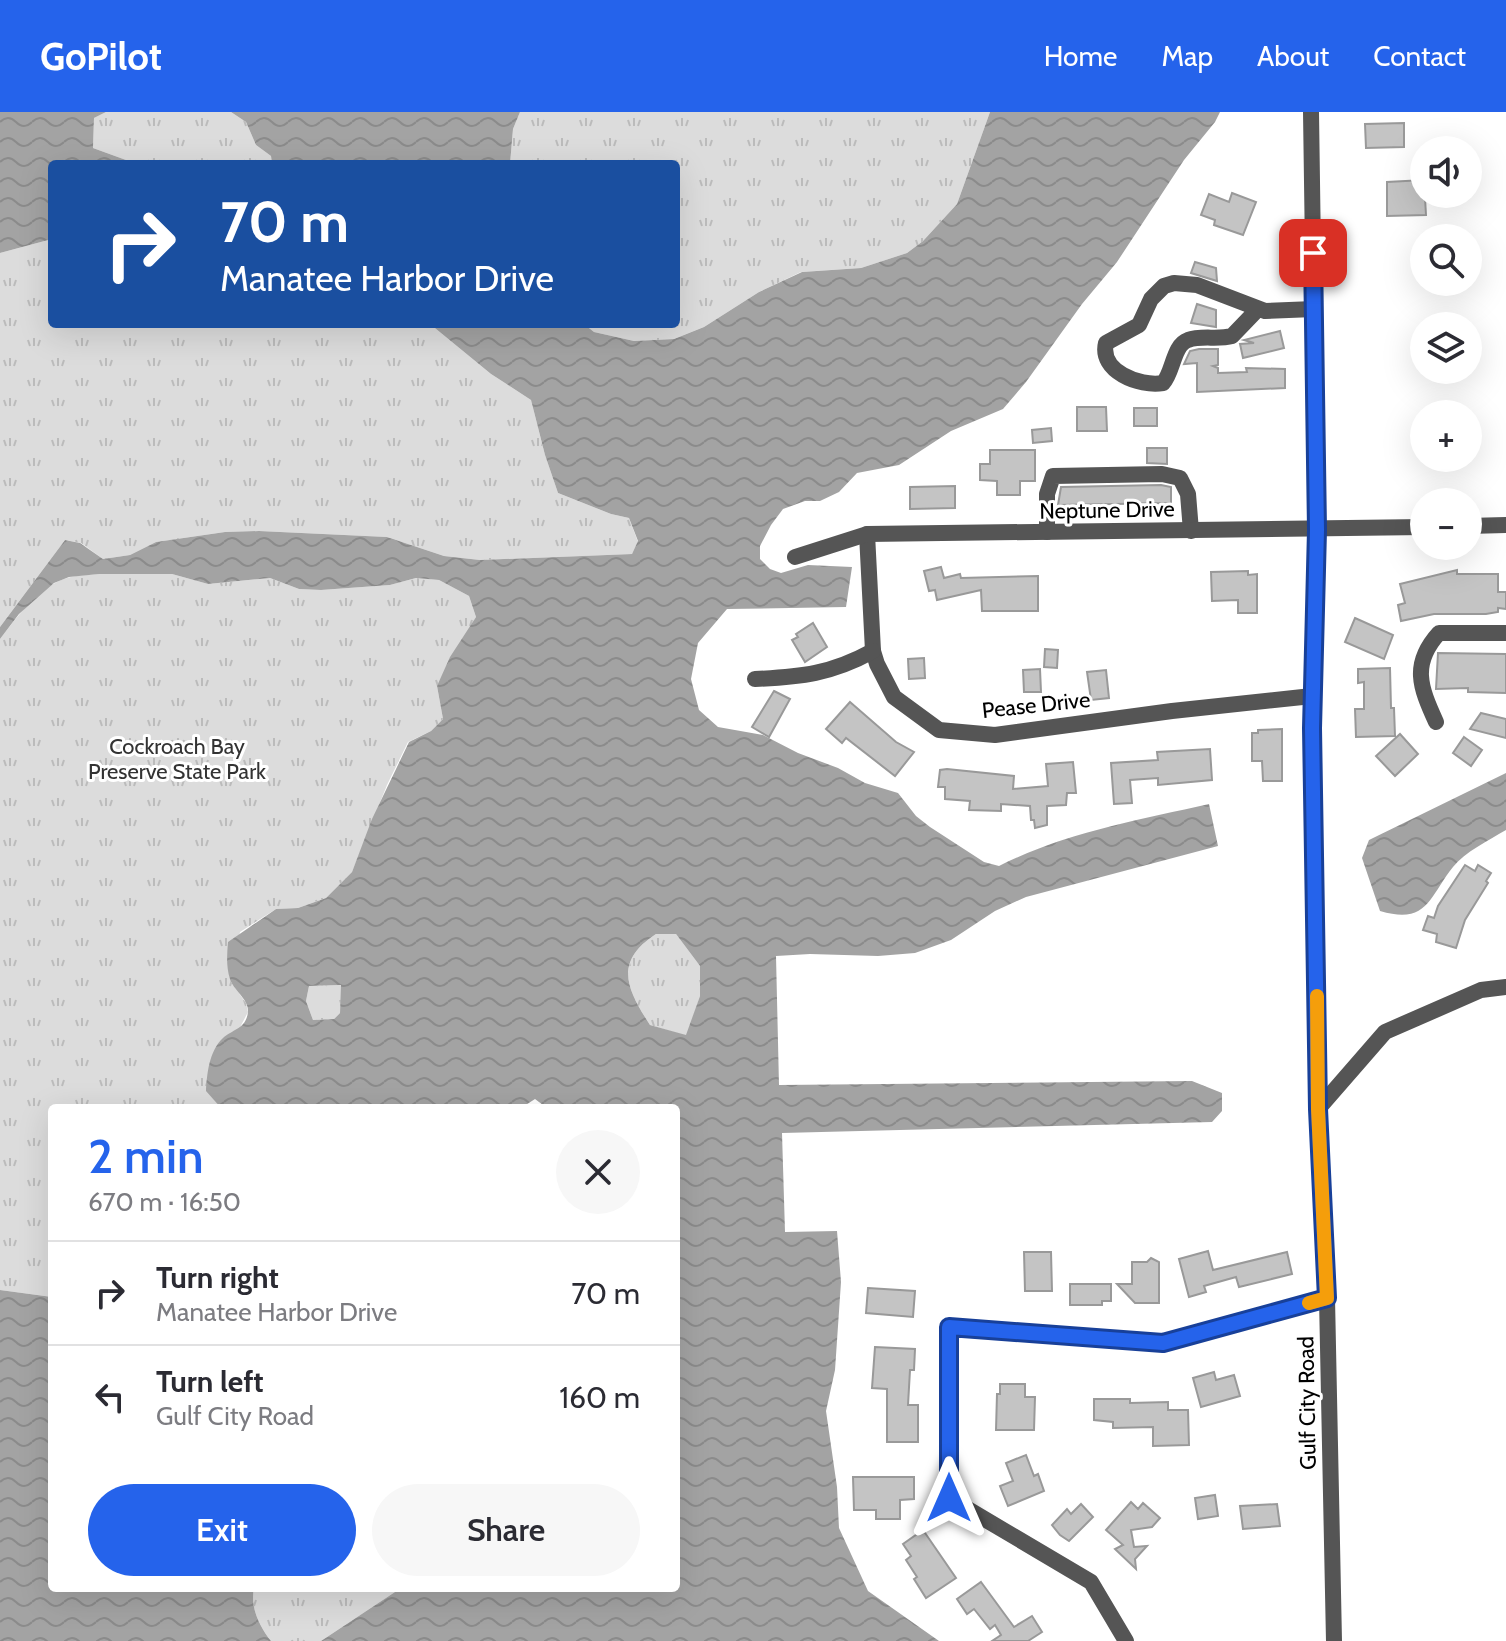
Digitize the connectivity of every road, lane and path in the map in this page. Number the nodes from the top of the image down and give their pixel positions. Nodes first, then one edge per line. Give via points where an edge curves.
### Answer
1 (1311, 112) edge
2 (1258, 309) junction
3 (1314, 309) junction
4 (1506, 525) edge
5 (1482, 526) edge
6 (1410, 527) edge
7 (1317, 530) junction
8 (1191, 531) junction
9 (1047, 532) junction
10 (867, 534) junction
11 (795, 557) dead end
12 (1506, 633) edge
13 (873, 651) junction
14 (755, 679) dead end
15 (1312, 696) junction
16 (1436, 722) dead end
17 (1506, 987) edge
18 (1318, 1109) junction
19 (1327, 1298) junction
20 (1126, 1641) edge
21 (1334, 1641) edge

1 - 3 street, Gulf City Road
2 - 2 street via 1197,285 1164,286 1139,325 1106,343 1106,360 1112,369 1137,380 1163,383 1180,345 1232,336
2 - 3 street
3 - 7 street, Gulf City Road
4 - 5 street
6 - 7 street, Neptune Drive
7 - 8 street, Neptune Drive
7 - 15 street, Gulf City Road
8 - 9 street, Neptune Drive
8 - 9 street via 1188,494 1180,478 1149,474 1053,476 1047,494
9 - 10 street, Neptune Drive
10 - 11 street, Neptune Drive
10 - 13 street, Pease Drive
12 - 16 street via 1439,633 1425,649 1423,693
13 - 14 street via 828,673
13 - 15 street, Pease Drive via 894,697 939,730 995,735
15 - 18 street, Gulf City Road
17 - 18 street via 1481,990 1385,1032
18 - 19 street, Gulf City Road
19 - 20 street via 1163,1343 949,1327 949,1498 1091,1582
19 - 21 street, Gulf City Road

